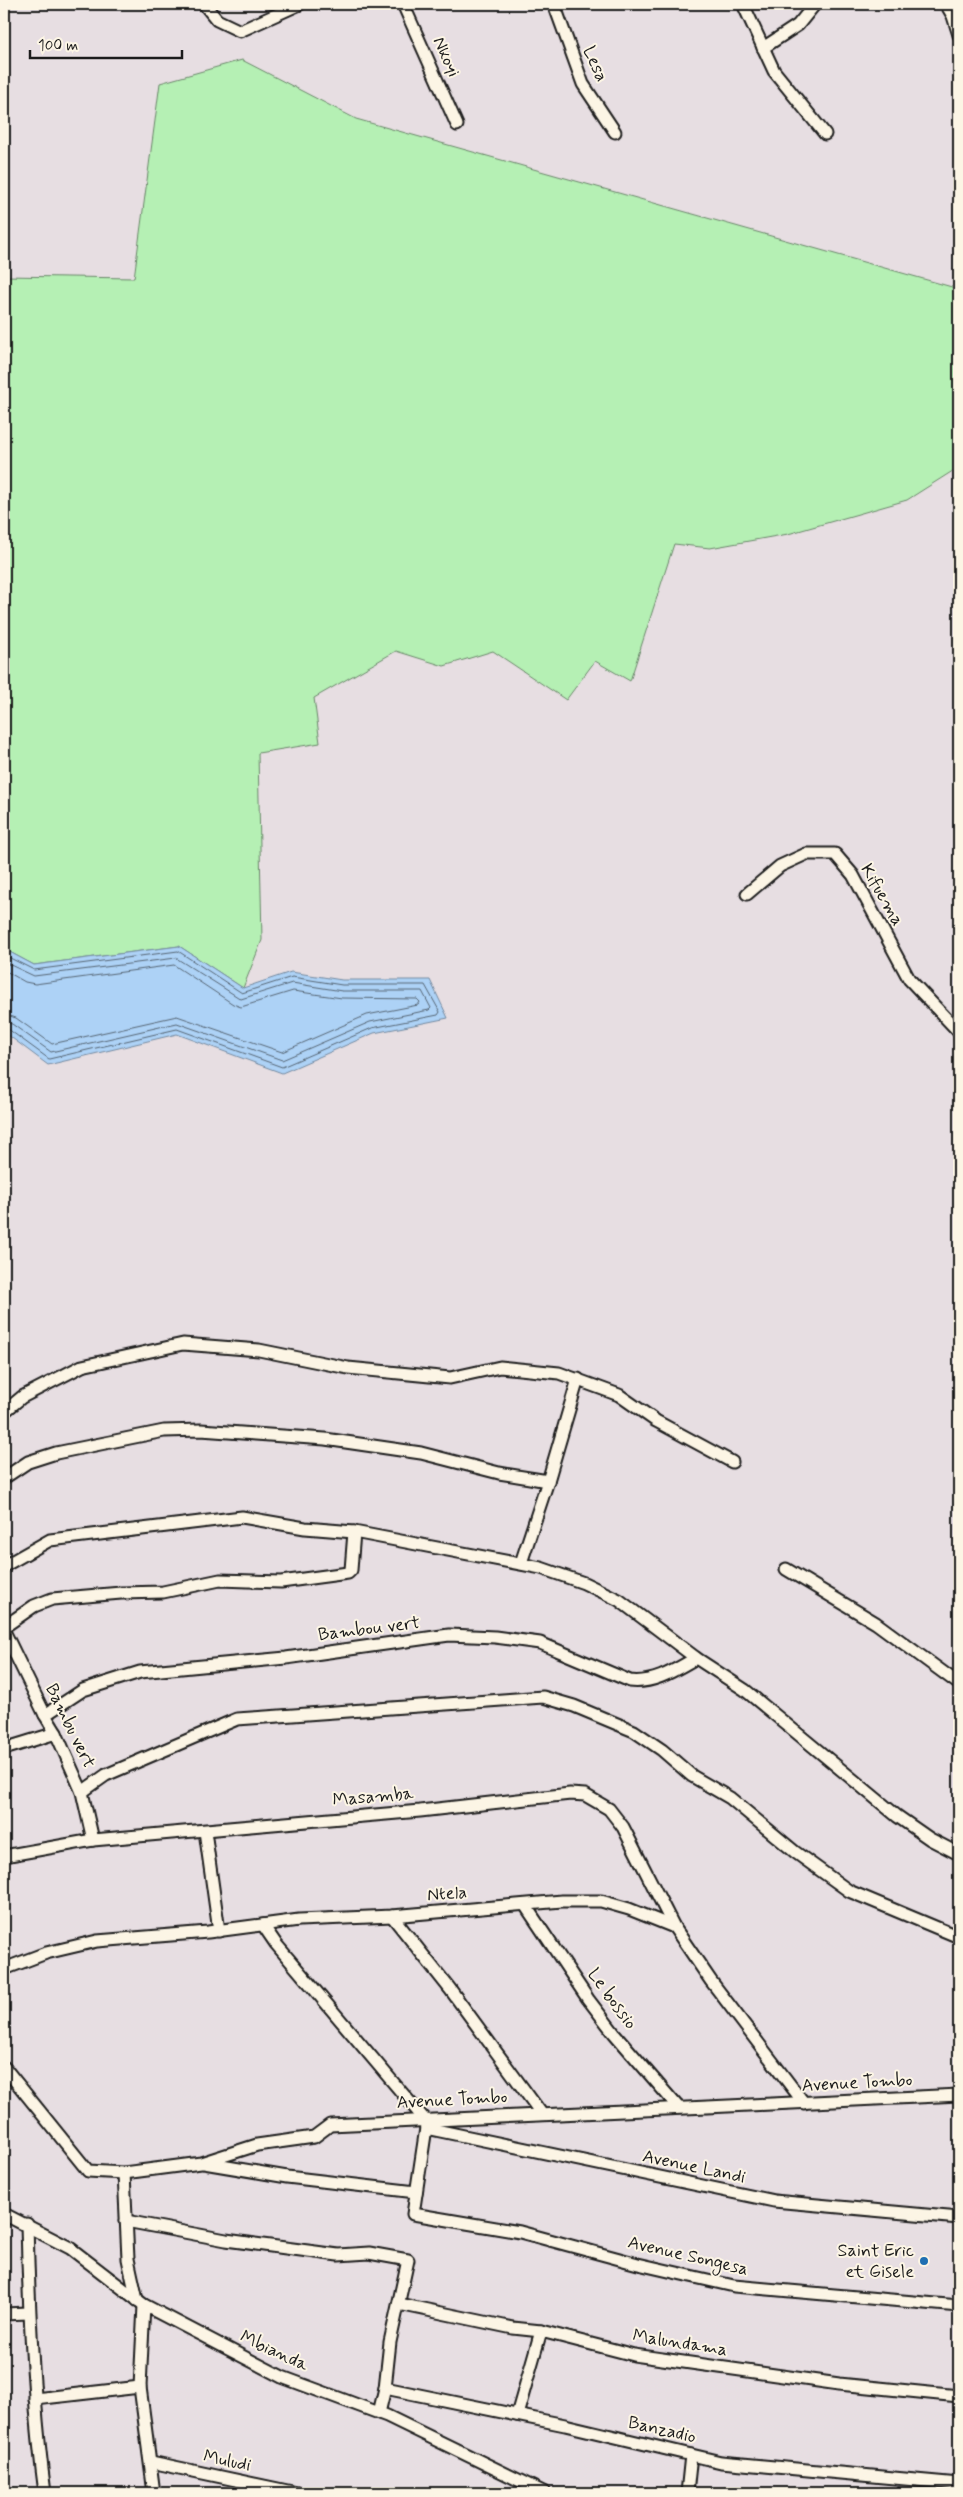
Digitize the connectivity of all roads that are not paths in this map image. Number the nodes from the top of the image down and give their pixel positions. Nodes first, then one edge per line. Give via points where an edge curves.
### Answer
1 (204, 4) edge
2 (300, 4) edge
3 (403, 4) edge
4 (554, 4) edge
5 (743, 4) edge
6 (815, 4) edge
7 (946, 4) edge
8 (959, 35) edge
9 (763, 48) junction
10 (457, 125) dead end
11 (615, 132) dead end
12 (825, 134) dead end
13 (747, 894) dead end
14 (959, 1032) edge
15 (578, 1379) junction
16 (4, 1412) edge
17 (732, 1462) dead end
18 (4, 1478) edge
19 (548, 1481) junction
20 (354, 1532) junction
21 (521, 1563) junction
22 (4, 1566) edge
23 (786, 1569) dead end
24 (4, 1627) edge
25 (4, 1631) edge
26 (696, 1658) junction
27 (959, 1684) edge
28 (45, 1715) junction
29 (56, 1733) junction
30 (4, 1749) edge
31 (82, 1792) junction
32 (205, 1831) junction
33 (93, 1840) junction
34 (959, 1854) edge
35 (4, 1856) edge
36 (525, 1905) junction
37 (392, 1916) junction
38 (263, 1925) junction
39 (674, 1927) junction
40 (219, 1930) junction
41 (959, 1937) edge
42 (4, 1969) edge
43 (4, 2067) edge
44 (959, 2094) edge
45 (804, 2103) junction
46 (678, 2108) junction
47 (541, 2113) junction
48 (425, 2124) junction
49 (201, 2163) junction
50 (124, 2172) junction
51 (416, 2192) junction
52 (4, 2214) edge
53 (959, 2218) edge
54 (126, 2220) junction
55 (27, 2224) junction
56 (141, 2302) junction
57 (399, 2304) junction
58 (959, 2306) edge
59 (28, 2313) junction
60 (4, 2314) edge
61 (541, 2331) junction
62 (140, 2387) junction
63 (385, 2388) junction
64 (959, 2396) edge
65 (35, 2399) junction
66 (379, 2413) junction
67 (517, 2415) junction
68 (692, 2455) junction
69 (151, 2462) junction
70 (959, 2484) edge
71 (44, 2493) edge
72 (154, 2493) edge
73 (297, 2493) edge
74 (544, 2493) edge
75 (687, 2493) edge

1 - 2 street via 217,20 240,30
3 - 10 street, Nkoyi
4 - 11 street, Lesa via 583,84
5 - 9 street
6 - 9 street via 798,25
7 - 8 street
9 - 12 street via 774,71
13 - 14 street, Kifuema via 780,866 806,854 836,854 853,875 909,979
15 - 16 street via 559,1373 500,1367 450,1378 348,1368 258,1350 183,1344 82,1366 22,1396
15 - 17 street via 619,1395 656,1421
15 - 19 street
18 - 19 street via 28,1462 56,1453 164,1431 200,1430 325,1440 421,1453 499,1473
19 - 21 street
20 - 21 street
20 - 22 street via 305,1528 242,1517 50,1540
20 - 24 street via 351,1570 348,1573 281,1582 220,1580 163,1592 52,1599 34,1606
21 - 26 street via 619,1600
23 - 27 street via 876,1623
25 - 28 street, Bambu vert
26 - 28 street, Bambou vert via 653,1680 630,1681 540,1643 449,1635 286,1658 140,1672 83,1690
26 - 34 street via 745,1690 897,1816 930,1840
28 - 29 street, Bambu vert
29 - 30 street
29 - 31 street, Bambu vert
31 - 33 street, Bambu vert
31 - 41 street via 106,1775 237,1719 543,1698 574,1706 634,1731 692,1776 730,1798 795,1852 849,1891
32 - 33 street, Masamba
32 - 39 street, Masamba via 584,1795 609,1809 623,1827
32 - 40 street
33 - 35 street, Masamba
36 - 37 street, Ntela
36 - 39 street, Ntela via 601,1901
36 - 46 street, Le bossio via 603,2019
37 - 38 street, Ntela via 298,1920
37 - 47 street
38 - 40 street, Ntela
38 - 48 street
39 - 45 street
40 - 42 street, Ntela via 97,1941 46,1953
43 - 50 street, Avenue Tombo via 88,2171
44 - 45 street, Avenue Tombo
45 - 46 street, Avenue Tombo
46 - 47 street, Avenue Tombo
47 - 48 street, Avenue Tombo
48 - 49 street, Avenue Tombo via 330,2125 314,2137 257,2145
48 - 51 street
48 - 53 street, Avenue Landi via 774,2201
49 - 50 street, Avenue Tombo
49 - 51 street
50 - 54 street
51 - 58 street, Avenue Songesa via 413,2214 520,2232 734,2286
52 - 55 street, Mbianda
54 - 56 street via 128,2259
54 - 57 street via 226,2240 338,2255 368,2253 408,2260
55 - 56 street, Mbianda via 70,2248
55 - 59 street
56 - 62 street
56 - 66 street, Mbianda via 282,2377
57 - 61 street, Malundama
57 - 63 street via 390,2342
59 - 60 street
59 - 65 street
61 - 64 street, Malundama via 634,2355 839,2384
61 - 67 street
62 - 65 street
62 - 69 street
63 - 66 street
63 - 67 street, Banzadio
65 - 71 street
66 - 74 street, Mbianda
67 - 68 street, Banzadio
68 - 70 street, Banzadio via 730,2463
68 - 75 street
69 - 72 street
69 - 73 street, Muludi

